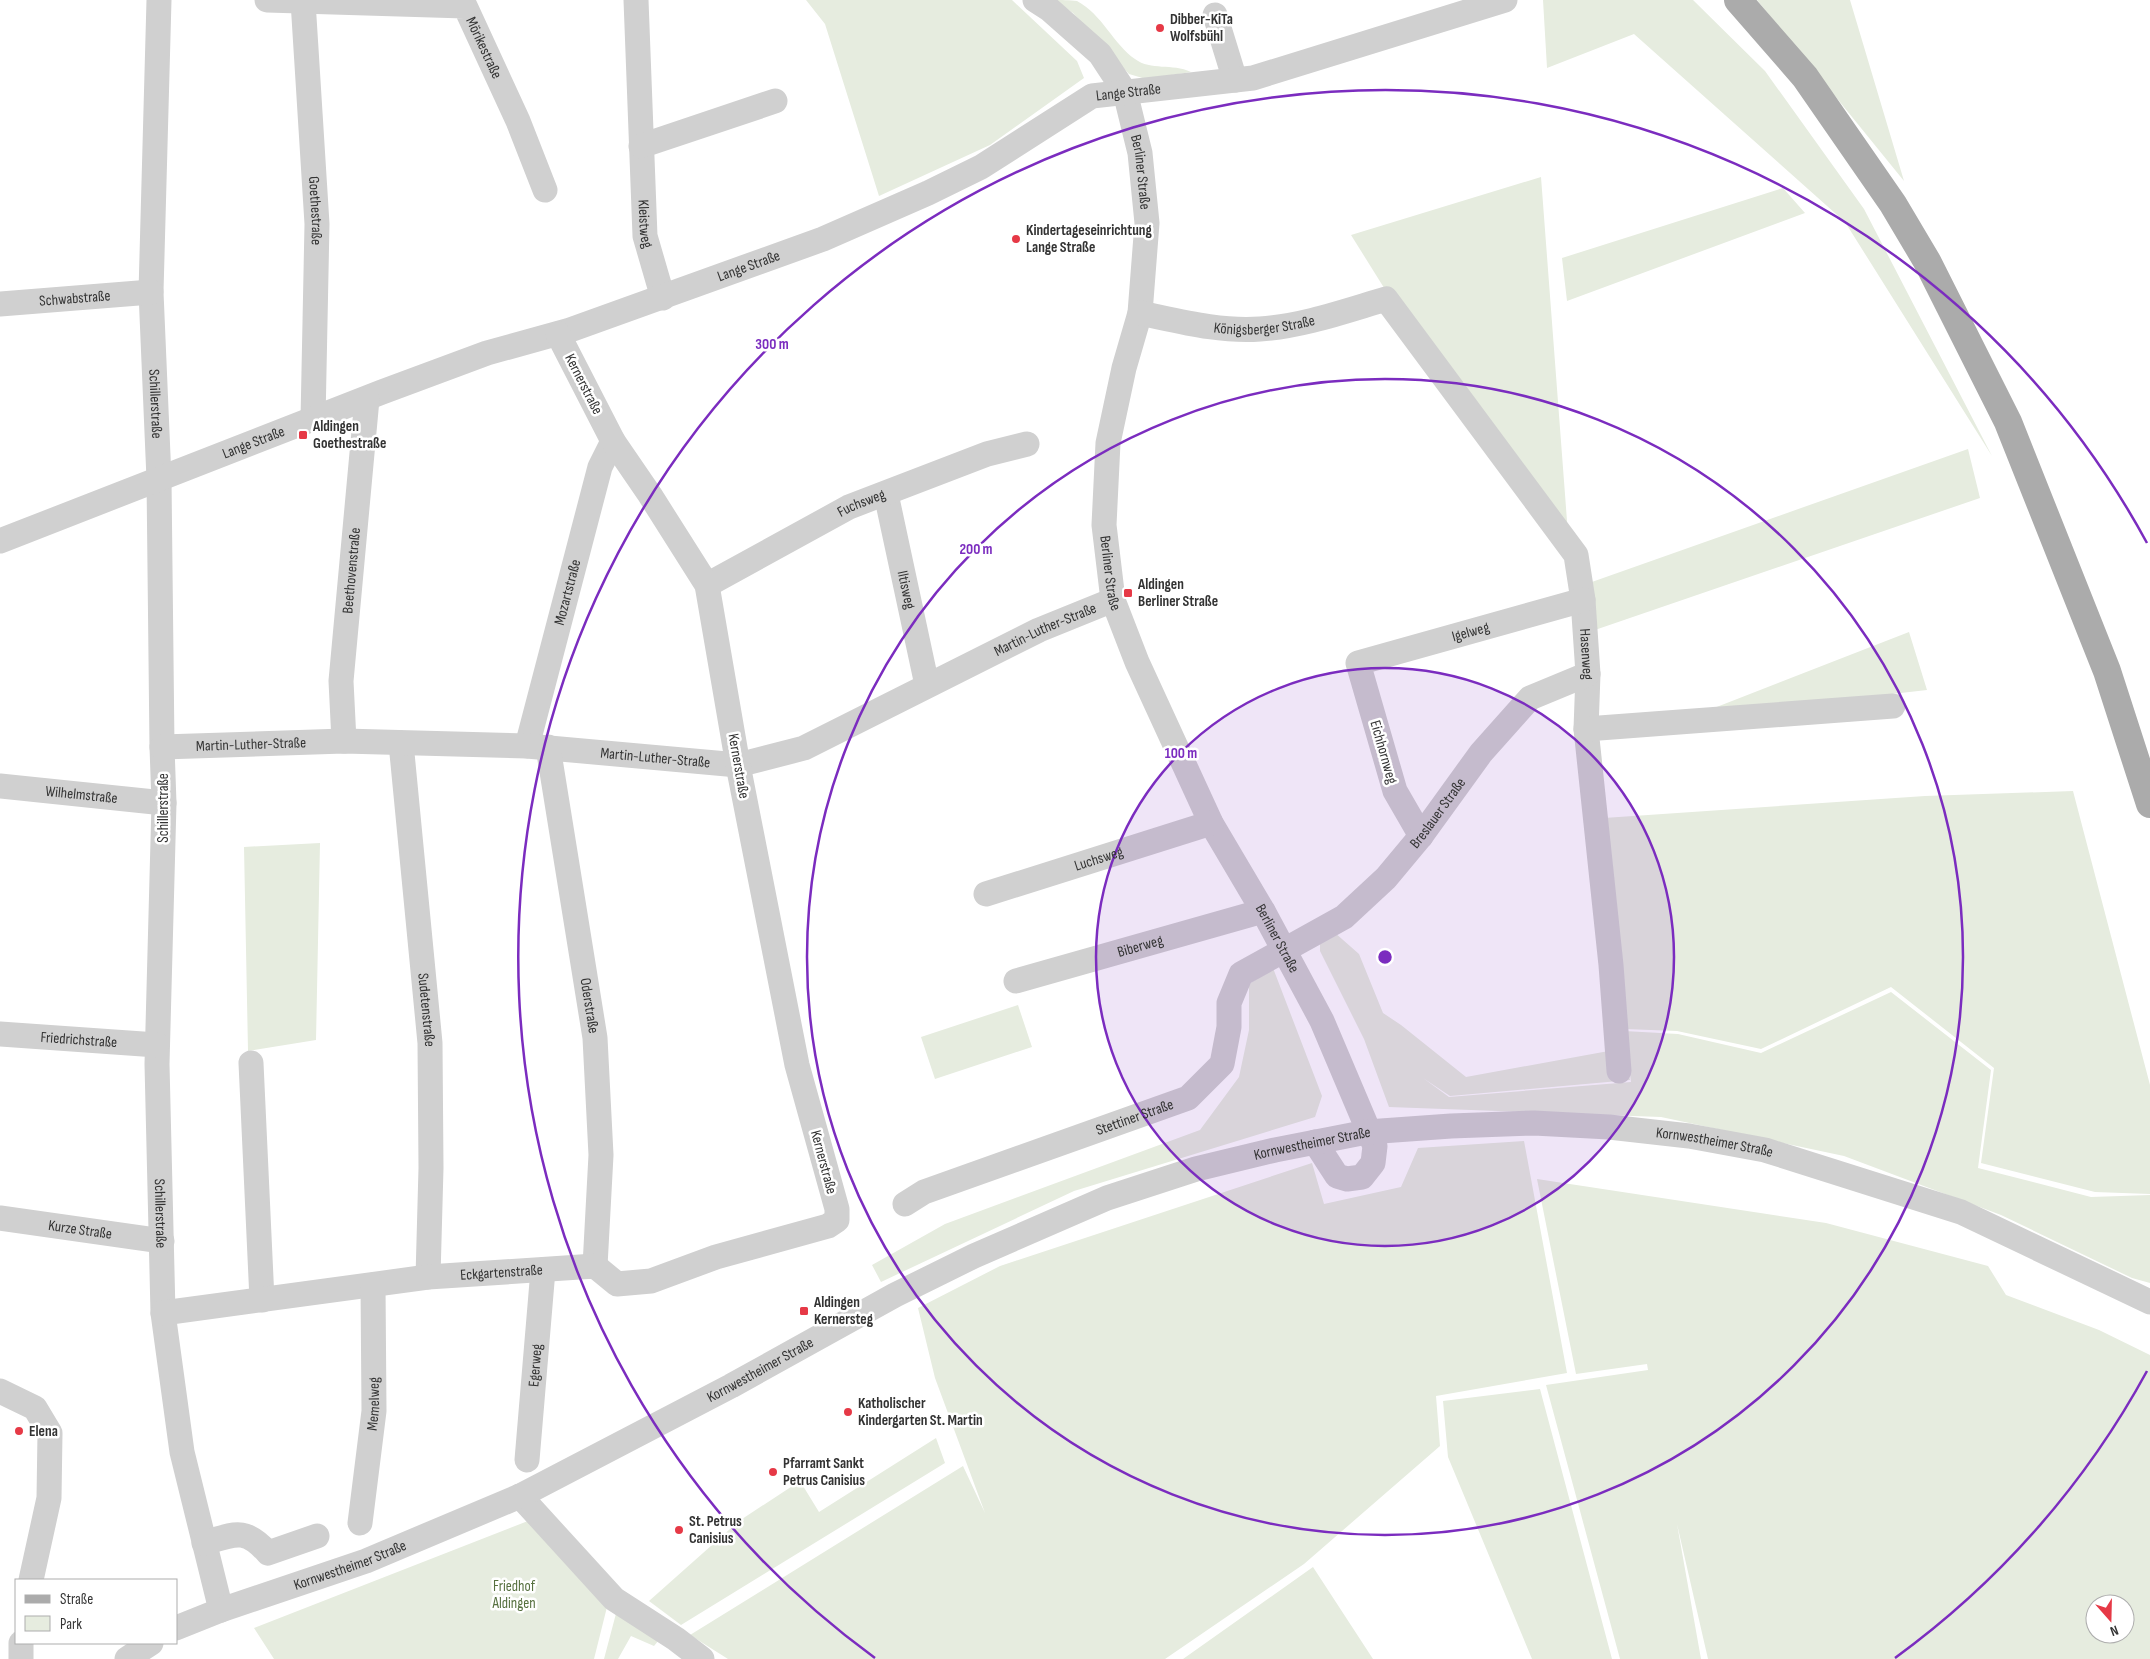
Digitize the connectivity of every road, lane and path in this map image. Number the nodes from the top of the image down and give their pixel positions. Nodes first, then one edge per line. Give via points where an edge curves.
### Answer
1 (159, 0) edge
2 (267, 0) edge
3 (636, 0) edge
4 (1035, 0) edge
5 (1738, 0) edge
6 (303, 1) edge
7 (1497, 1) edge
8 (465, 3) edge
9 (1215, 15) dead end
10 (1235, 80) junction
11 (1124, 92) junction
12 (775, 102) dead end
13 (641, 146) junction
14 (545, 190) dead end
15 (150, 292) junction
16 (663, 298) junction
17 (1386, 300) joint
18 (0, 304) edge
19 (1140, 313) junction
20 (558, 334) junction
21 (367, 399) junction
22 (313, 420) junction
23 (613, 441) junction
24 (1027, 444) dead end
25 (159, 479) junction
26 (886, 494) junction
27 (0, 541) edge
28 (707, 585) junction
29 (1113, 600) junction
30 (1583, 600) junction
31 (1358, 663) joint
32 (1588, 674) junction
33 (927, 685) junction
34 (1892, 706) dead end
35 (1586, 728) junction
36 (344, 741) junction
37 (400, 743) junction
38 (162, 747) junction
39 (538, 747) junction
40 (738, 765) junction
41 (0, 786) edge
42 (164, 803) junction
43 (2150, 804) edge
44 (1211, 823) junction
45 (1421, 836) junction
46 (986, 894) dead end
47 (1263, 911) junction
48 (1283, 949) junction
49 (1016, 981) dead end
50 (0, 1034) edge
51 (157, 1045) junction
52 (251, 1064) dead end
53 (1619, 1071) dead end
54 (1367, 1132) junction
55 (1315, 1142) junction
56 (905, 1204) dead end
57 (0, 1218) edge
58 (162, 1241) junction
59 (595, 1266) junction
60 (543, 1270) junction
61 (428, 1277) junction
62 (374, 1285) junction
63 (262, 1300) junction
64 (2150, 1302) edge
65 (164, 1313) junction
66 (0, 1391) edge
67 (527, 1460) dead end
68 (520, 1496) junction
69 (360, 1523) dead end
70 (316, 1536) dead end
71 (204, 1543) junction
72 (31, 1579) edge
73 (221, 1610) junction
74 (178, 1627) edge
75 (21, 1644) edge
76 (150, 1644) edge
77 (21, 1659) edge
78 (127, 1659) edge
79 (702, 1659) edge

1 - 15 street, Schillerstraße
2 - 6 street, Mörikestraße
3 - 13 street, Kleistweg
4 - 11 street, Berliner Straße via 1100,54
5 - 43 main road via 1805,77 1893,204 1932,272 2008,422 2107,671
6 - 8 street, Mörikestraße
6 - 22 street, Goethestraße via 317,224
7 - 10 street, Lange Straße via 1253,78
8 - 14 street, Mörikestraße
9 - 10 street
10 - 11 street, Lange Straße
11 - 16 street, Lange Straße via 1092,96 981,167 928,193 823,239
11 - 19 street, Berliner Straße via 1140,153 1147,223
12 - 13 street
13 - 16 street, Kleistweg via 645,236
15 - 18 street, Schwabstraße
15 - 25 street, Schillerstraße
16 - 20 street, Lange Straße
17 - 19 street, Königsberger Straße via 1298,324 1260,329 1213,328
17 - 30 street, Hasenweg via 1576,555
19 - 29 street, Berliner Straße via 1108,443 1104,525
20 - 21 street, Lange Straße via 487,353
20 - 23 street, Kernerstraße
21 - 22 street, Lange Straße
21 - 36 street, Beethovenstraße via 341,681
22 - 25 street, Lange Straße
23 - 28 street, Kernerstraße
23 - 39 street, Mozartstraße via 600,467
24 - 26 street, Fuchsweg via 987,454
25 - 27 street, Lange Straße
25 - 38 street, Schillerstraße
26 - 28 street, Fuchsweg via 849,507
26 - 33 street, Iltisweg
28 - 40 street, Kernerstraße
29 - 33 street, Martin-Luther-Straße via 1039,630
29 - 44 street, Berliner Straße via 1137,662
30 - 31 street, Igelweg
30 - 32 street, Hasenweg
31 - 45 street, Eichhornweg via 1395,792
32 - 35 street, Hasenweg
32 - 45 street, Breslauer Straße via 1530,698 1481,753
33 - 40 street, Martin-Luther-Straße via 804,748
34 - 35 street
35 - 53 street, Hasenweg
36 - 37 street, Martin-Luther-Straße
36 - 38 street, Martin-Luther-Straße
37 - 39 street, Martin-Luther-Straße
37 - 61 street, Sudetenstraße via 430,1043
38 - 42 street, Schillerstraße
39 - 40 street, Martin-Luther-Straße
39 - 59 street, Oderstraße via 595,1038 601,1155
40 - 59 street, Kernerstraße via 797,1065 837,1209 837,1220 828,1226 716,1257 650,1281 617,1284
41 - 42 street, Wilhelmstraße
42 - 51 street, Schillerstraße
44 - 46 street, Luchsweg
44 - 47 street, Berliner Straße
45 - 48 street, Breslauer Straße via 1386,878 1344,917
47 - 48 street, Berliner Straße
47 - 49 street, Biberweg
48 - 54 street, Berliner Straße via 1322,1021
48 - 56 street, Stettiner Straße via 1241,974 1229,1003 1230,1027 1222,1064 1188,1098 924,1192
50 - 51 street, Friedrichstraße
51 - 58 street, Schillerstraße
52 - 63 street
54 - 55 street, Kornwestheimer Straße
54 - 55 street, Berliner Straße via 1375,1146 1373,1163 1362,1177 1347,1179 1338,1176
54 - 64 street, Kornwestheimer Straße via 1553,1124 1689,1136 1765,1150 1961,1212
55 - 68 street, Kornwestheimer Straße via 1196,1169 1107,1198 974,1256
57 - 58 street, Kurze Straße
58 - 65 street, Schillerstraße
59 - 60 street, Eckgartenstraße
60 - 61 street, Eckgartenstraße
60 - 67 street, Egerweg
61 - 62 street, Eckgartenstraße
62 - 63 street, Eckgartenstraße
62 - 69 street, Memelweg via 374,1411
63 - 65 street, Eckgartenstraße
65 - 71 street, Schillerstraße via 182,1452
66 - 72 street via 35,1408 50,1433 49,1498
68 - 73 street, Kornwestheimer Straße via 366,1561
68 - 79 street via 614,1599
70 - 71 street via 268,1552 256,1539 244,1534
71 - 73 street, Schillerstraße
73 - 74 street, Kornwestheimer Straße
75 - 77 street
76 - 78 street

